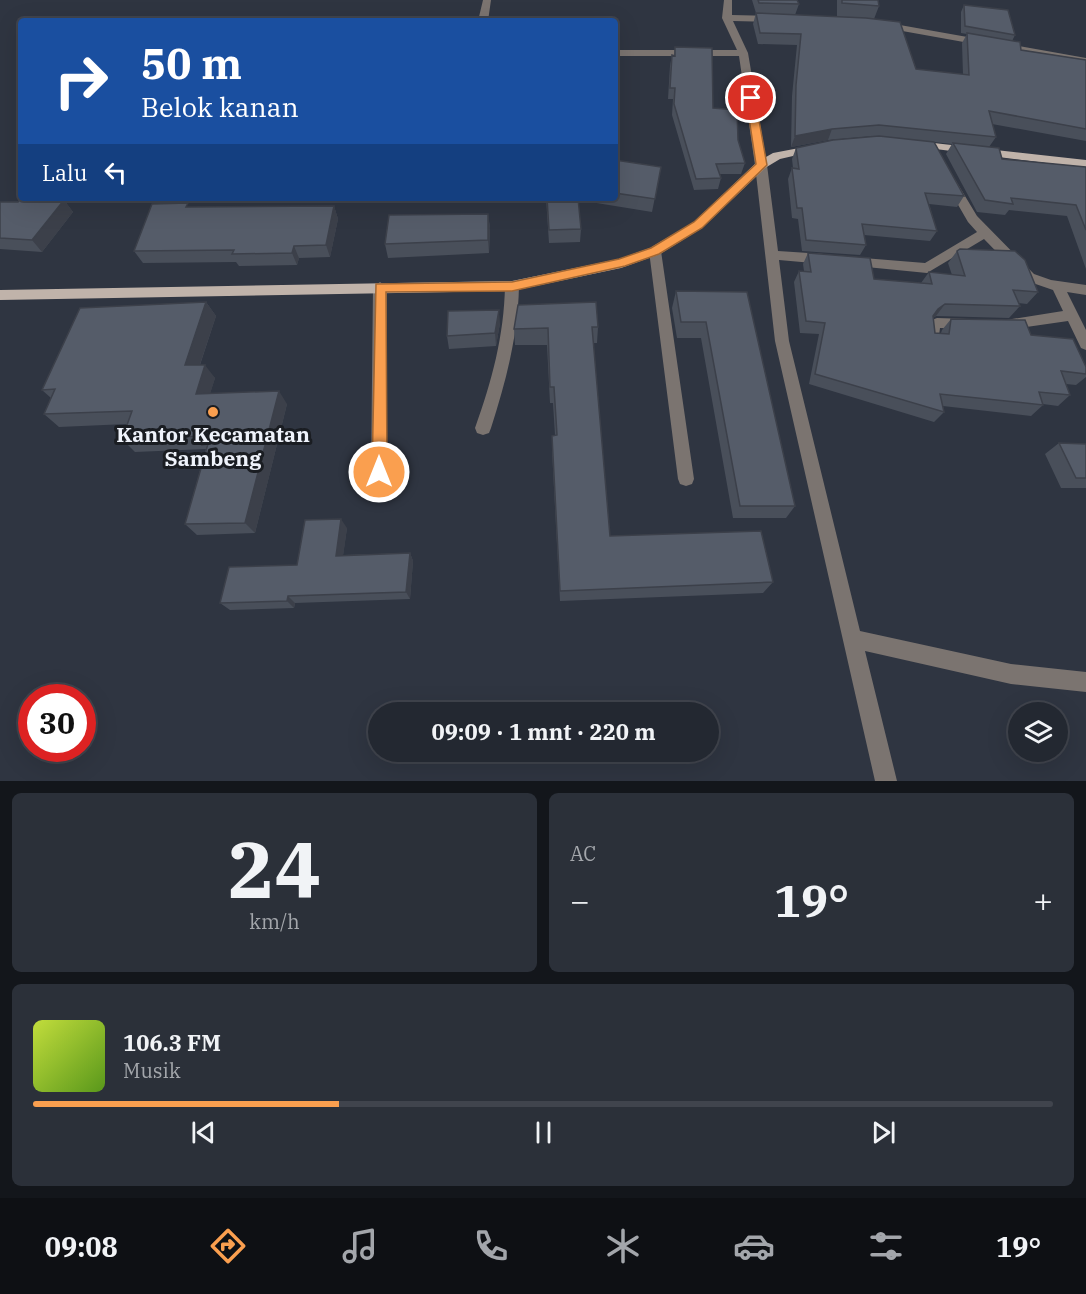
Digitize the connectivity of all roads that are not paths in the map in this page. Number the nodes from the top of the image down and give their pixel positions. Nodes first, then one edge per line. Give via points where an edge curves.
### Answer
1 (487, 0) edge
2 (728, 0) edge
3 (484, 18) edge
4 (727, 18) junction
5 (783, 20) edge
6 (872, 24) edge
7 (743, 53) junction
8 (618, 54) edge
9 (1086, 61) edge
10 (898, 143) edge
11 (828, 145) edge
12 (933, 146) junction
13 (1086, 164) edge
14 (761, 165) junction
15 (984, 233) junction
16 (655, 251) junction
17 (773, 255) junction
18 (512, 286) junction
19 (380, 287) junction
20 (1058, 287) junction
21 (1086, 290) edge
22 (0, 295) edge
23 (1072, 315) junction
24 (933, 339) edge
25 (1086, 344) edge
26 (483, 428) dead end
27 (379, 472) dead end
28 (686, 478) dead end
29 (852, 639) junction
30 (1086, 682) edge
31 (886, 781) edge

1 - 3 street
2 - 4 street
4 - 5 street
4 - 7 street
6 - 9 street
7 - 8 street
7 - 14 street
10 - 12 main road
11 - 14 main road via 777,156
12 - 13 main road
12 - 15 street via 968,213
14 - 16 main road via 698,225
14 - 17 street
15 - 17 street via 927,268
15 - 20 street via 1029,277
16 - 18 main road via 621,263
16 - 28 street
17 - 29 street via 782,341
18 - 19 main road
18 - 26 street via 510,334
19 - 22 main road
19 - 27 street
20 - 21 street
20 - 23 street
23 - 24 street via 1010,325 937,323
23 - 25 street
29 - 30 street via 1011,674
29 - 31 street

